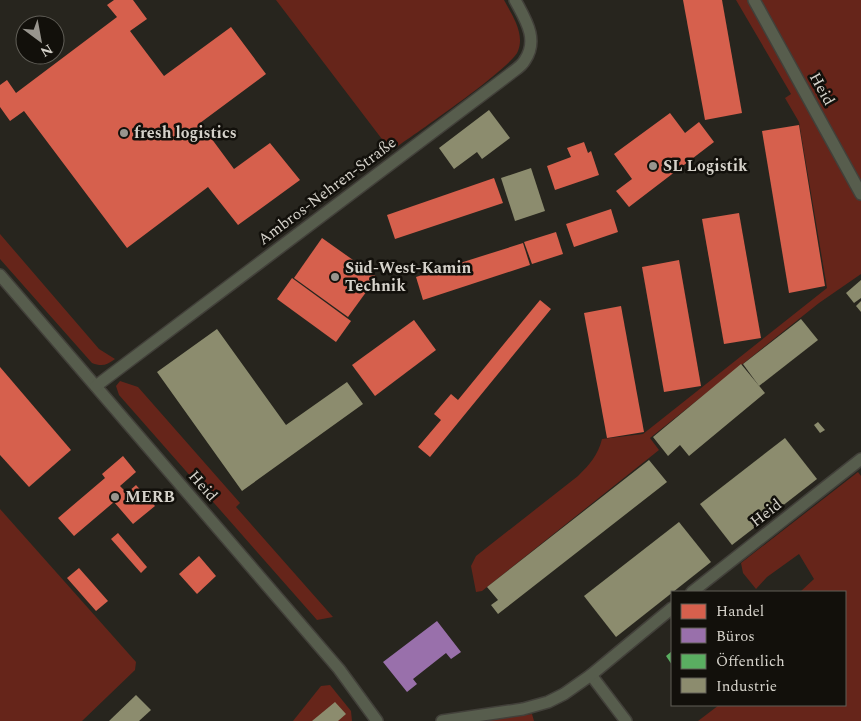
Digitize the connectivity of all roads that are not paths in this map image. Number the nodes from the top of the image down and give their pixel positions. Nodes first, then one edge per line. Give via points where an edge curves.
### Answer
1 (515, 0) edge
2 (754, 0) edge
3 (861, 194) edge
4 (0, 275) edge
5 (96, 386) junction
6 (861, 459) edge
7 (693, 591) edge
8 (671, 609) edge
9 (591, 674) junction
10 (377, 721) edge
11 (442, 721) edge
12 (626, 721) edge

1 - 5 street, Ambros-Nehren-Straße via 530,28 531,45 525,61
2 - 3 street, Heid
4 - 5 street, Heid
5 - 10 street, Heid via 338,669
6 - 7 street, Heid
8 - 9 street
9 - 11 street via 548,702
9 - 12 street

